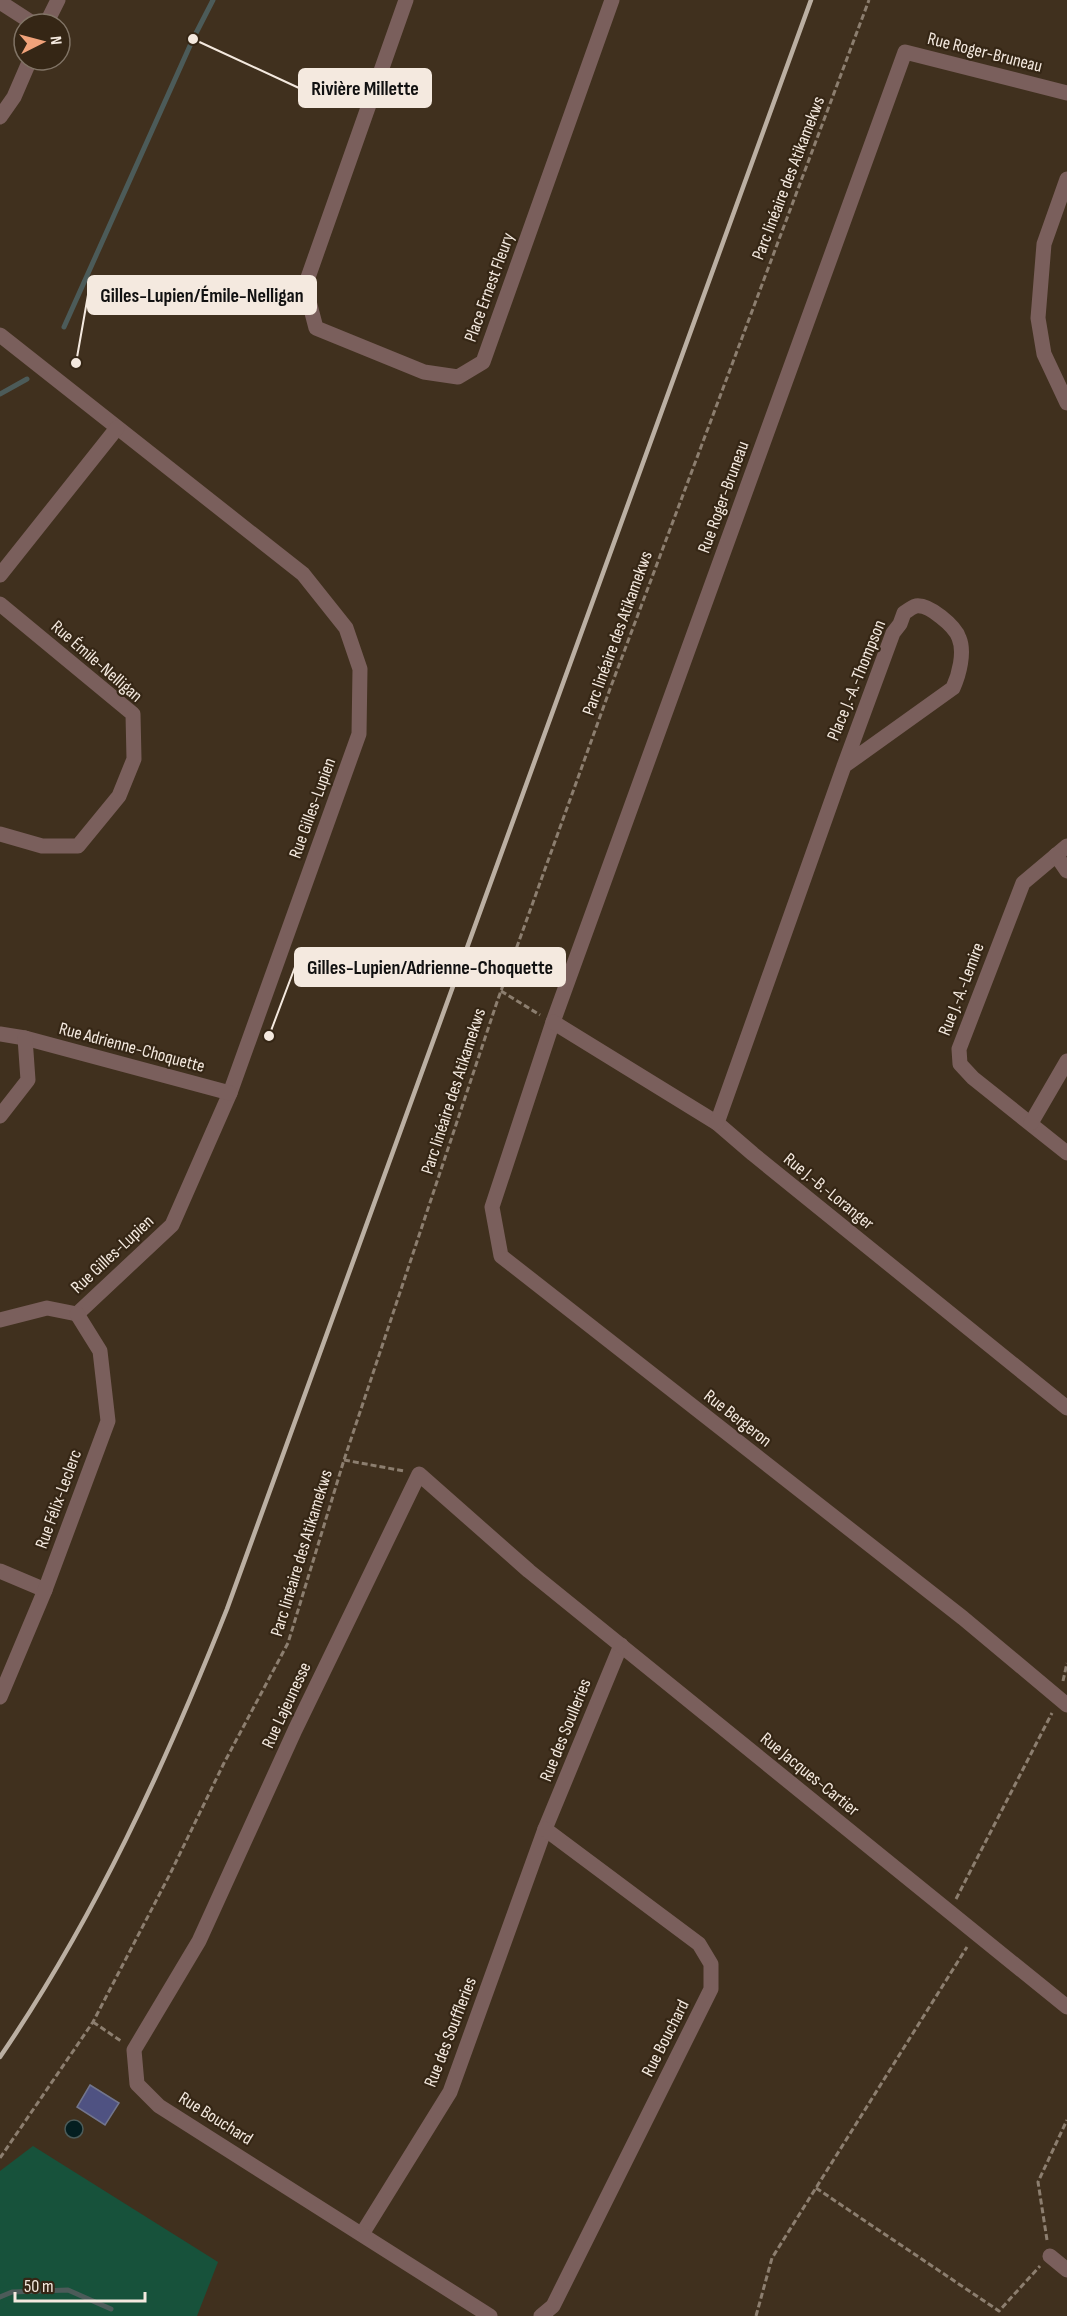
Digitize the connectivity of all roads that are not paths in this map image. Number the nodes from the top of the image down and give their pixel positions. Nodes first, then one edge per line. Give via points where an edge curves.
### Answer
1 (406, 0) edge
2 (612, 0) edge
3 (0, 2) edge
4 (15, 12) edge
5 (25, 72) edge
6 (1067, 93) edge
7 (0, 117) edge
8 (1067, 179) edge
9 (0, 335) edge
10 (1067, 403) edge
11 (117, 428) junction
12 (0, 575) edge
13 (0, 604) edge
14 (844, 766) junction
15 (0, 834) edge
16 (1061, 850) edge
17 (1067, 871) edge
18 (553, 1022) junction
19 (0, 1034) edge
20 (25, 1038) junction
21 (1067, 1062) edge
22 (230, 1093) junction
23 (523, 1113) joint
24 (0, 1116) edge
25 (717, 1123) junction
26 (1031, 1123) junction
27 (1067, 1153) edge
28 (77, 1314) junction
29 (0, 1320) edge
30 (1067, 1408) edge
31 (0, 1571) edge
32 (529, 1571) joint
33 (45, 1590) junction
34 (621, 1646) junction
35 (0, 1697) edge
36 (1063, 1702) edge
37 (546, 1829) junction
38 (1067, 2007) edge
39 (137, 2084) joint
40 (362, 2234) junction
41 (1050, 2256) road end
42 (1067, 2270) edge
43 (490, 2316) edge
44 (542, 2316) edge

1 - 2 street, Place Ernest Fleury via 305,286 316,328 424,372 458,377 483,362
3 - 4 street
5 - 7 street
6 - 18 street, Rue Roger-Bruneau via 905,52
8 - 10 street via 1044,244 1038,318 1044,354
9 - 11 street, Rue Gilles-Lupien
11 - 12 street
11 - 22 street, Rue Gilles-Lupien via 303,574 346,628 360,669 359,734
13 - 15 street, Rue Émile-Nelligan via 133,714 134,759 119,796 78,846 42,846
14 - 14 street, Place J.-A.-Thompson via 953,688 962,652 959,637 927,607 916,606 904,613 893,633
14 - 25 street, Place J.-A.-Thompson
16 - 17 street, Rue J.-A.-Lemire
16 - 26 street, Rue J.-A.-Lemire via 1023,883 959,1049 960,1064 973,1078
18 - 23 street, Rue Roger-Bruneau
18 - 25 street, Rue J.-B.-Loranger
19 - 20 street, Rue Adrienne-Choquette
20 - 22 street, Rue Adrienne-Choquette
20 - 24 street via 28,1080
21 - 26 street
22 - 28 street, Rue Gilles-Lupien via 172,1225
23 - 36 street, Rue Bergeron via 492,1208 501,1256 963,1618
25 - 30 street, Rue J.-B.-Loranger
26 - 27 street, Rue J.-A.-Lemire
28 - 29 street, Rue Gilles-Lupien via 47,1308
28 - 33 street, Rue Félix-Leclerc via 100,1351 108,1420
31 - 33 street
32 - 34 street, Rue Jacques-Cartier
32 - 39 street, Rue Lajeunesse via 419,1474 199,1941 134,2050
33 - 35 street, Rue Félix-Leclerc
34 - 37 street, Rue des Soulleries
34 - 38 street, Rue Jacques-Cartier
37 - 40 street, Rue des Souffleries via 450,2092
37 - 44 street, Rue Bouchard via 699,1944 711,1964 711,1989 553,2306
39 - 40 street, Rue Bouchard via 159,2106
40 - 43 street, Rue Bouchard
41 - 42 street

